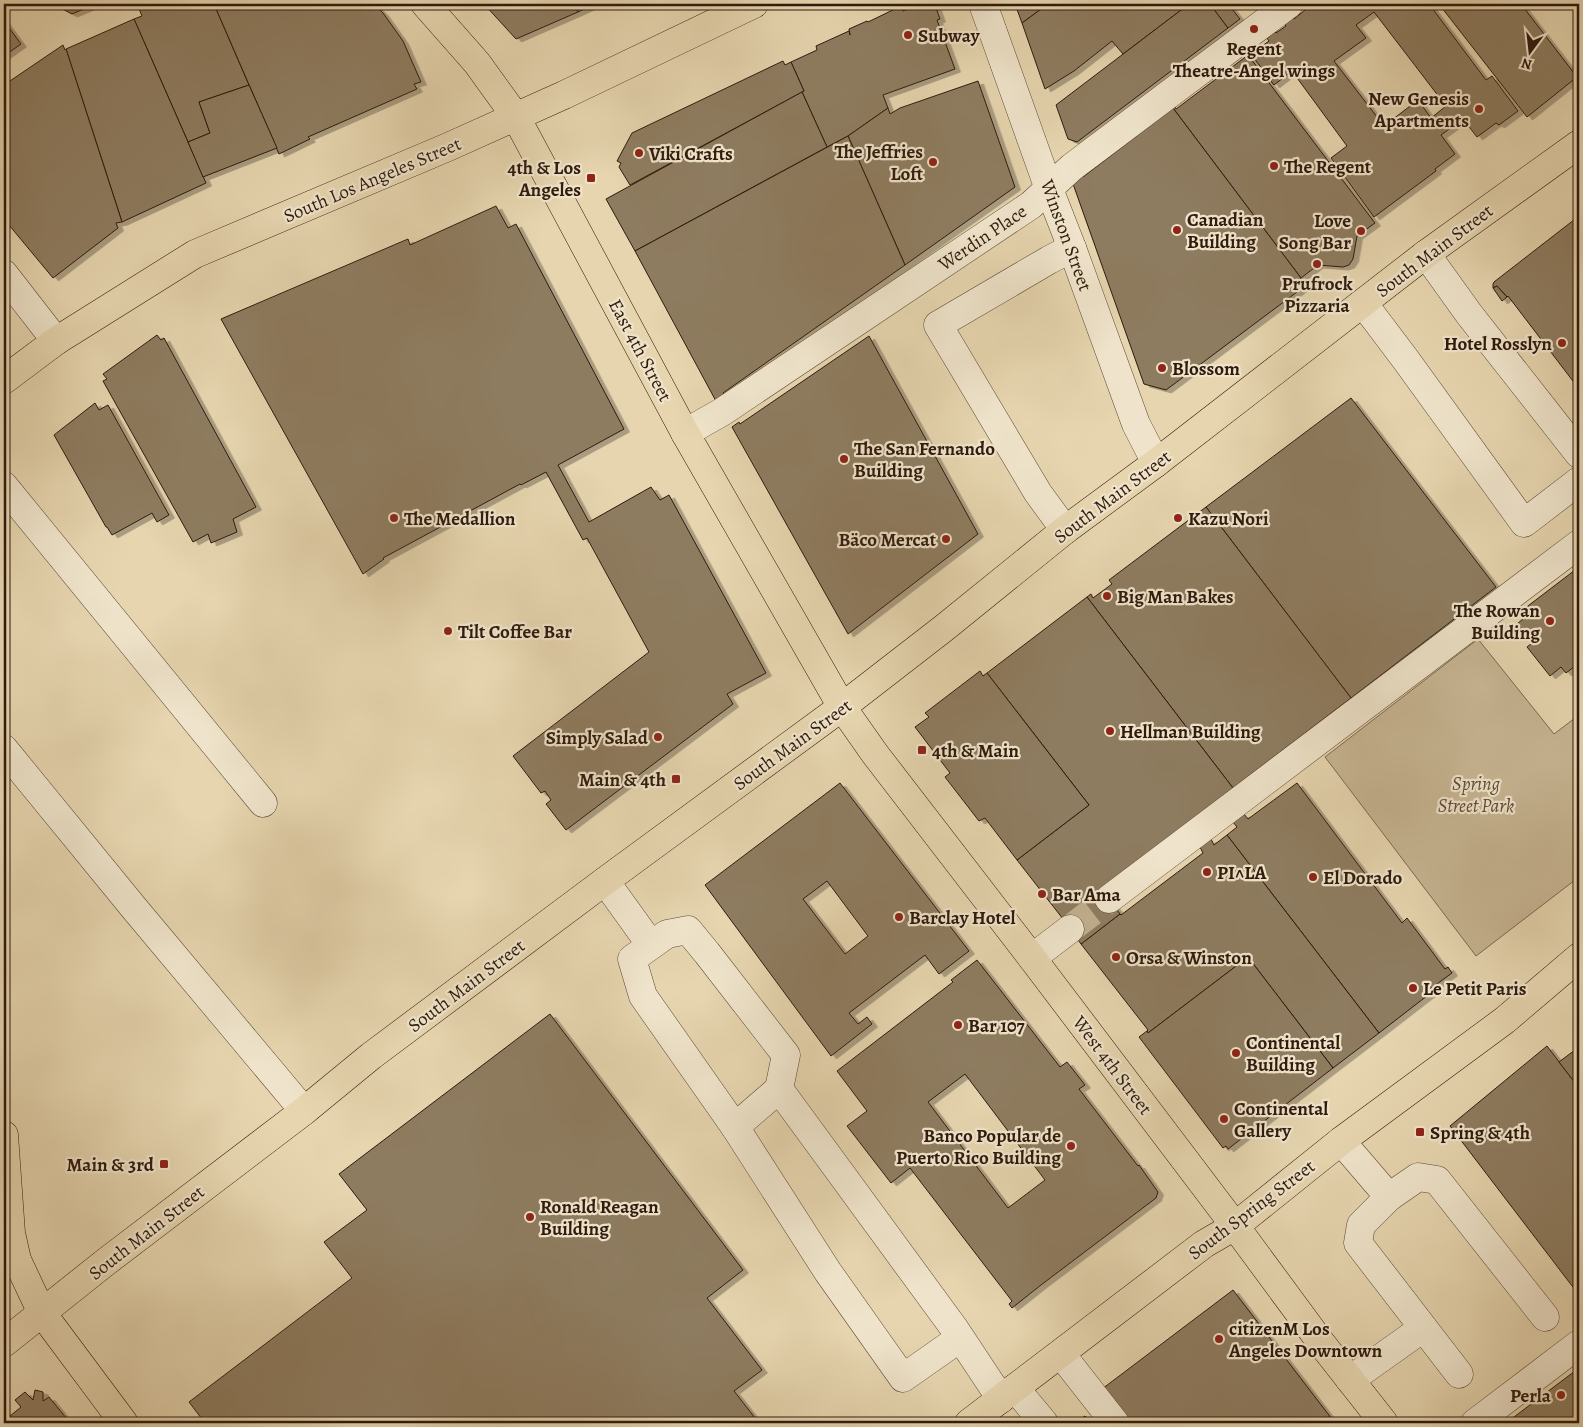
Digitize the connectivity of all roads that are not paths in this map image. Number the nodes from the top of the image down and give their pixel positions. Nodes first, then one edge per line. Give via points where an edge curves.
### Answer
1 (425, 4) edge
2 (754, 4) edge
3 (983, 4) edge
4 (1289, 4) edge
5 (516, 117) junction
6 (1579, 144) edge
7 (1049, 189) junction
8 (1072, 248) junction
9 (1426, 254) junction
10 (4, 274) edge
11 (1363, 303) junction
12 (56, 341) junction
13 (4, 380) edge
14 (685, 433) junction
15 (1579, 454) edge
16 (1156, 464) junction
17 (1579, 481) edge
18 (4, 486) edge
19 (1065, 530) junction
20 (1579, 544) edge
21 (842, 707) junction
22 (4, 749) edge
23 (263, 803) dead end
24 (605, 881) junction
25 (1109, 899) tunnel mouth
26 (1070, 929) tunnel mouth
27 (651, 945) junction
28 (1579, 957) edge
29 (1032, 958) junction
30 (779, 1088) junction
31 (304, 1111) junction
32 (735, 1127) junction
33 (4, 1135) edge
34 (1341, 1141) junction
35 (1389, 1197) junction
36 (1235, 1226) junction
37 (42, 1313) junction
38 (1545, 1317) dead end
39 (1423, 1328) junction
40 (960, 1338) junction
41 (4, 1343) edge
42 (1579, 1344) edge
43 (1060, 1354) junction
44 (1459, 1374) dead end
45 (1350, 1380) junction
46 (1008, 1394) junction
47 (124, 1423) edge
48 (969, 1423) edge
49 (1044, 1423) edge
50 (1115, 1423) edge
51 (1384, 1423) edge
52 (1475, 1423) edge

1 - 5 main road, East 4th Street via 477,63
2 - 5 main road, South Los Angeles Street
3 - 7 street, Winston Street
4 - 7 street, Werdin Place via 1072,167
5 - 12 main road, South Los Angeles Street via 195,254
5 - 14 main road, East 4th Street
6 - 9 main road, South Main Street
7 - 8 street, Winston Street
7 - 14 street, Werdin Place via 1031,205 722,412
8 - 16 street, Winston Street via 1136,424
8 - 19 street via 938,325 1038,493
9 - 11 main road, South Main Street
9 - 15 street
10 - 12 street
11 - 16 main road, South Main Street
11 - 17 street via 1524,523
12 - 13 main road, South Los Angeles Street
14 - 21 main road, East 4th Street
16 - 19 main road, South Main Street
18 - 23 street
19 - 21 main road, South Main Street
20 - 25 street via 1298,748
21 - 24 main road, South Main Street
21 - 29 main road, West 4th Street
22 - 31 street
24 - 27 street
24 - 31 main road, South Main Street via 371,1056
26 - 29 street
27 - 30 street via 667,934 688,930 786,1055
27 - 32 street via 632,958 643,996
28 - 34 main road, South Spring Street via 1505,1020
29 - 36 main road, West 4th Street
30 - 32 street
30 - 40 street
31 - 37 main road, South Main Street
32 - 40 street via 828,1272 903,1378
33 - 37 main road via 11,1233 17,1260
34 - 35 street
34 - 36 main road, South Spring Street
35 - 38 street via 1418,1177 1437,1180
35 - 39 street via 1361,1225 1358,1243
36 - 43 main road, South Spring Street via 1204,1244
36 - 45 main road, West 4th Street
37 - 41 main road, South Main Street
37 - 47 main road
39 - 44 street
39 - 45 street
40 - 46 street
42 - 52 street
43 - 46 main road, South Spring Street
43 - 50 street
45 - 51 main road, West 4th Street
46 - 48 main road, South Spring Street
46 - 49 street

